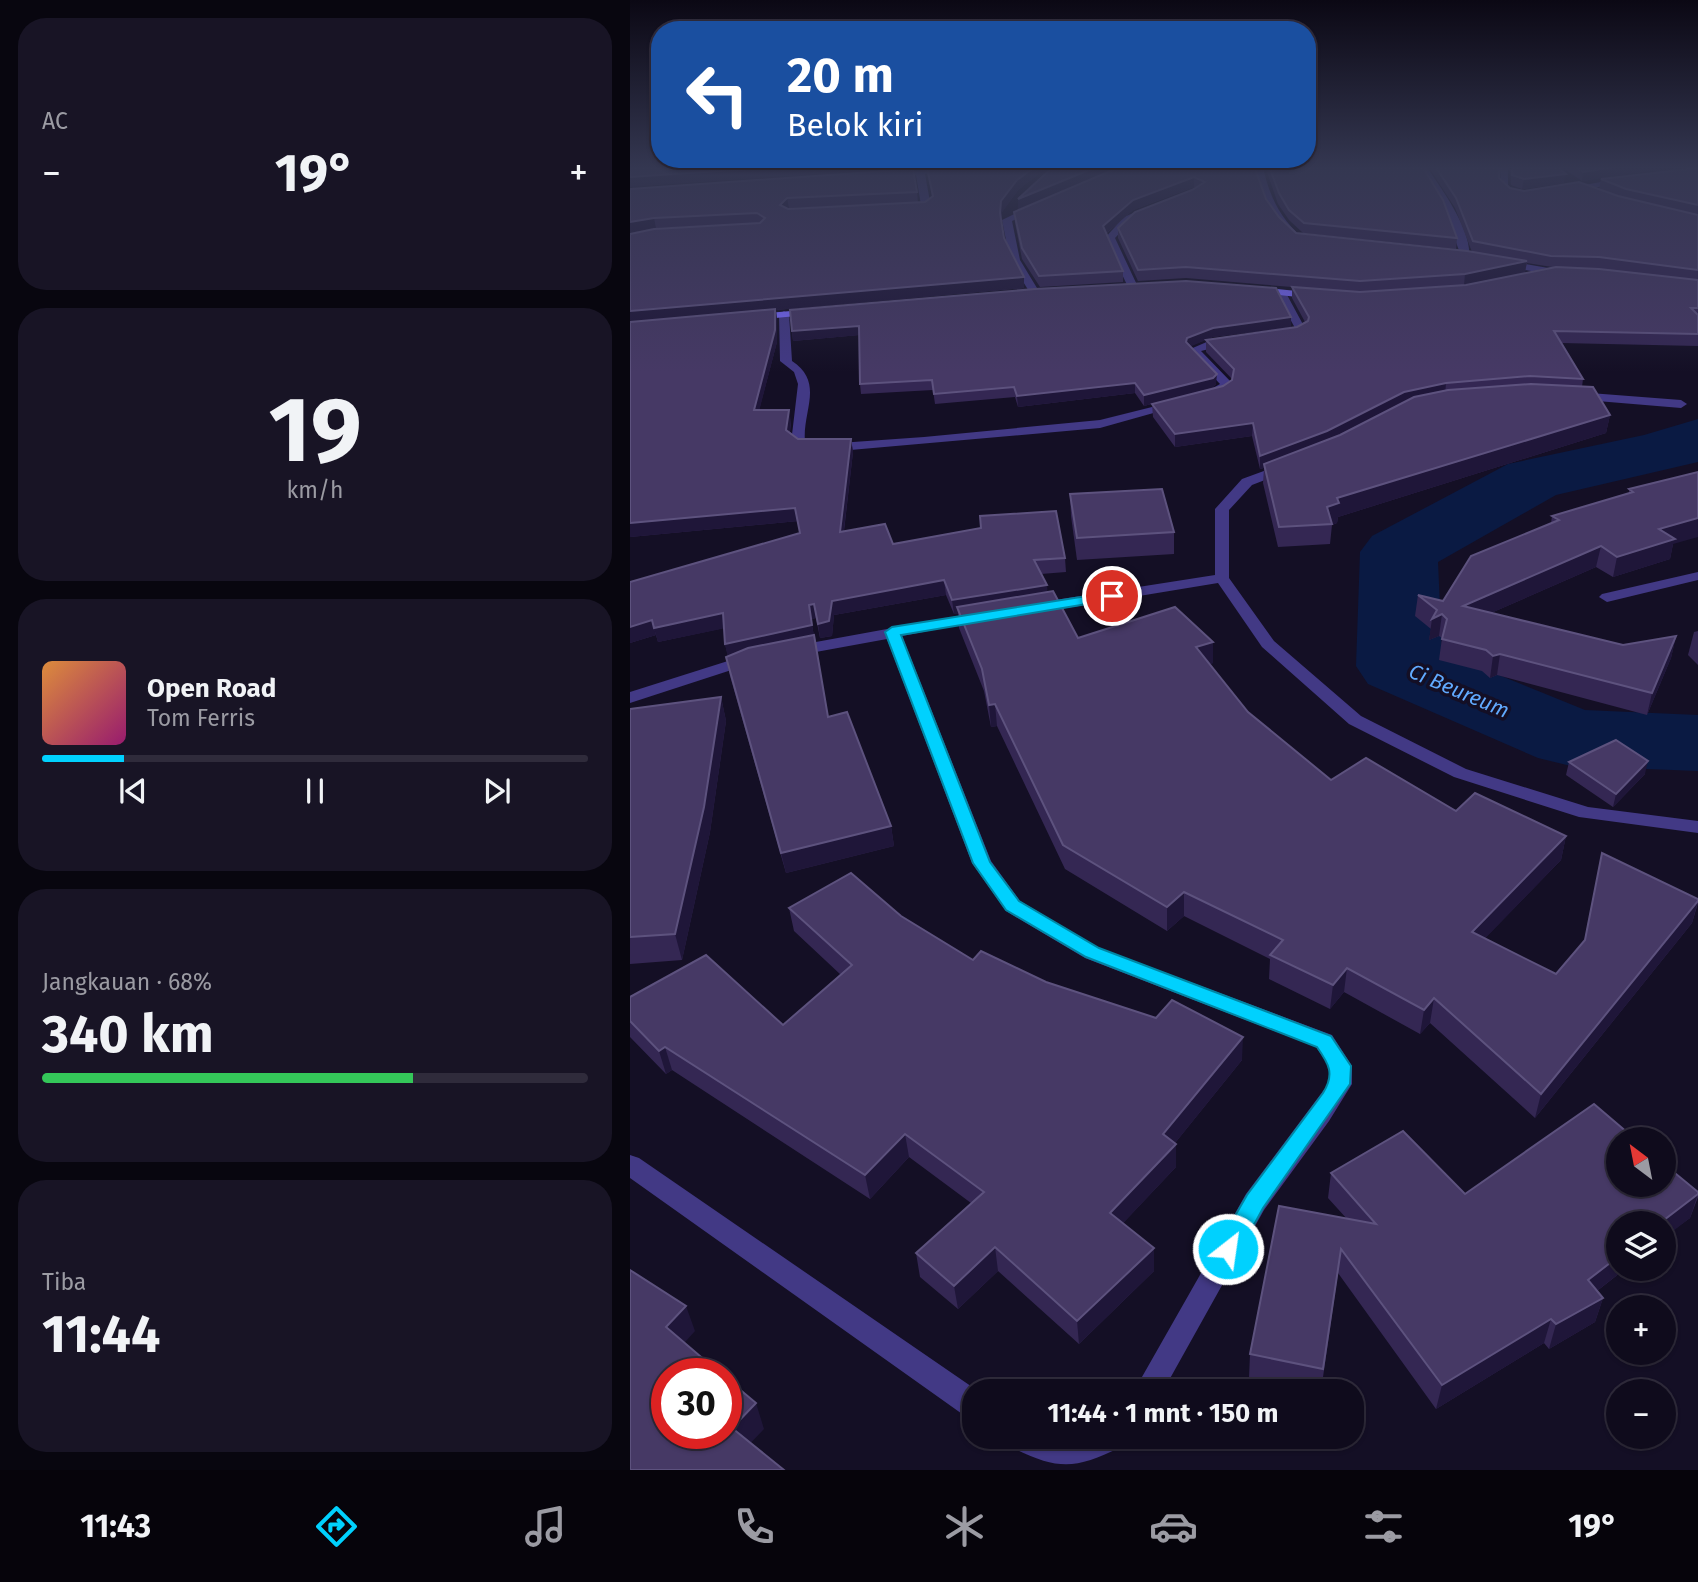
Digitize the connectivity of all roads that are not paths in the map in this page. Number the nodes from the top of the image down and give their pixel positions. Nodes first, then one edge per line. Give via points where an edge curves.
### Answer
1 (1010, 235) edge
2 (1112, 235) edge
3 (1293, 235) edge
4 (1462, 235) edge
5 (1309, 242) edge
6 (1453, 255) edge
7 (1466, 256) junction
8 (1478, 258) edge
9 (1490, 261) edge
10 (1559, 272) joint
11 (1514, 280) edge
12 (1146, 286) edge
13 (1133, 287) junction
14 (1119, 288) edge
15 (1247, 289) edge
16 (1049, 292) edge
17 (1035, 293) junction
18 (1280, 293) junction
19 (1022, 295) edge
20 (1331, 297) edge
21 (824, 311) edge
22 (785, 314) junction
23 (746, 318) edge
24 (1273, 336) edge
25 (1237, 340) edge
26 (1560, 396) edge
27 (1681, 404) dead end
28 (1295, 463) edge
29 (1698, 576) edge
30 (1222, 578) junction
31 (1607, 597) dead end
32 (892, 632) junction
33 (630, 698) edge
34 (1698, 828) edge
35 (630, 1165) edge
36 (1155, 1379) edge
37 (962, 1397) edge
38 (1042, 1449) edge
39 (1088, 1449) edge

1 - 17 street via 1014,260
2 - 13 street
3 - 5 street
4 - 7 street
6 - 7 street
7 - 8 street
9 - 10 street
10 - 11 main road
12 - 13 main road
13 - 14 main road
15 - 18 main road
16 - 17 main road
17 - 19 main road
18 - 20 main road
18 - 24 street via 1300,330
21 - 22 main road
22 - 23 main road
22 - 25 street via 786,361 803,377 797,443 802,446 912,442 1100,424 1218,393 1226,383 1194,350
26 - 27 street
28 - 30 street via 1247,482 1223,509
29 - 31 street
30 - 32 street
30 - 34 street via 1268,644 1355,720 1460,773 1586,813
32 - 33 street via 768,656
32 - 36 street via 982,863 1013,906 1092,953 1324,1041 1341,1066 1340,1084 1255,1202
35 - 37 street
38 - 39 street

